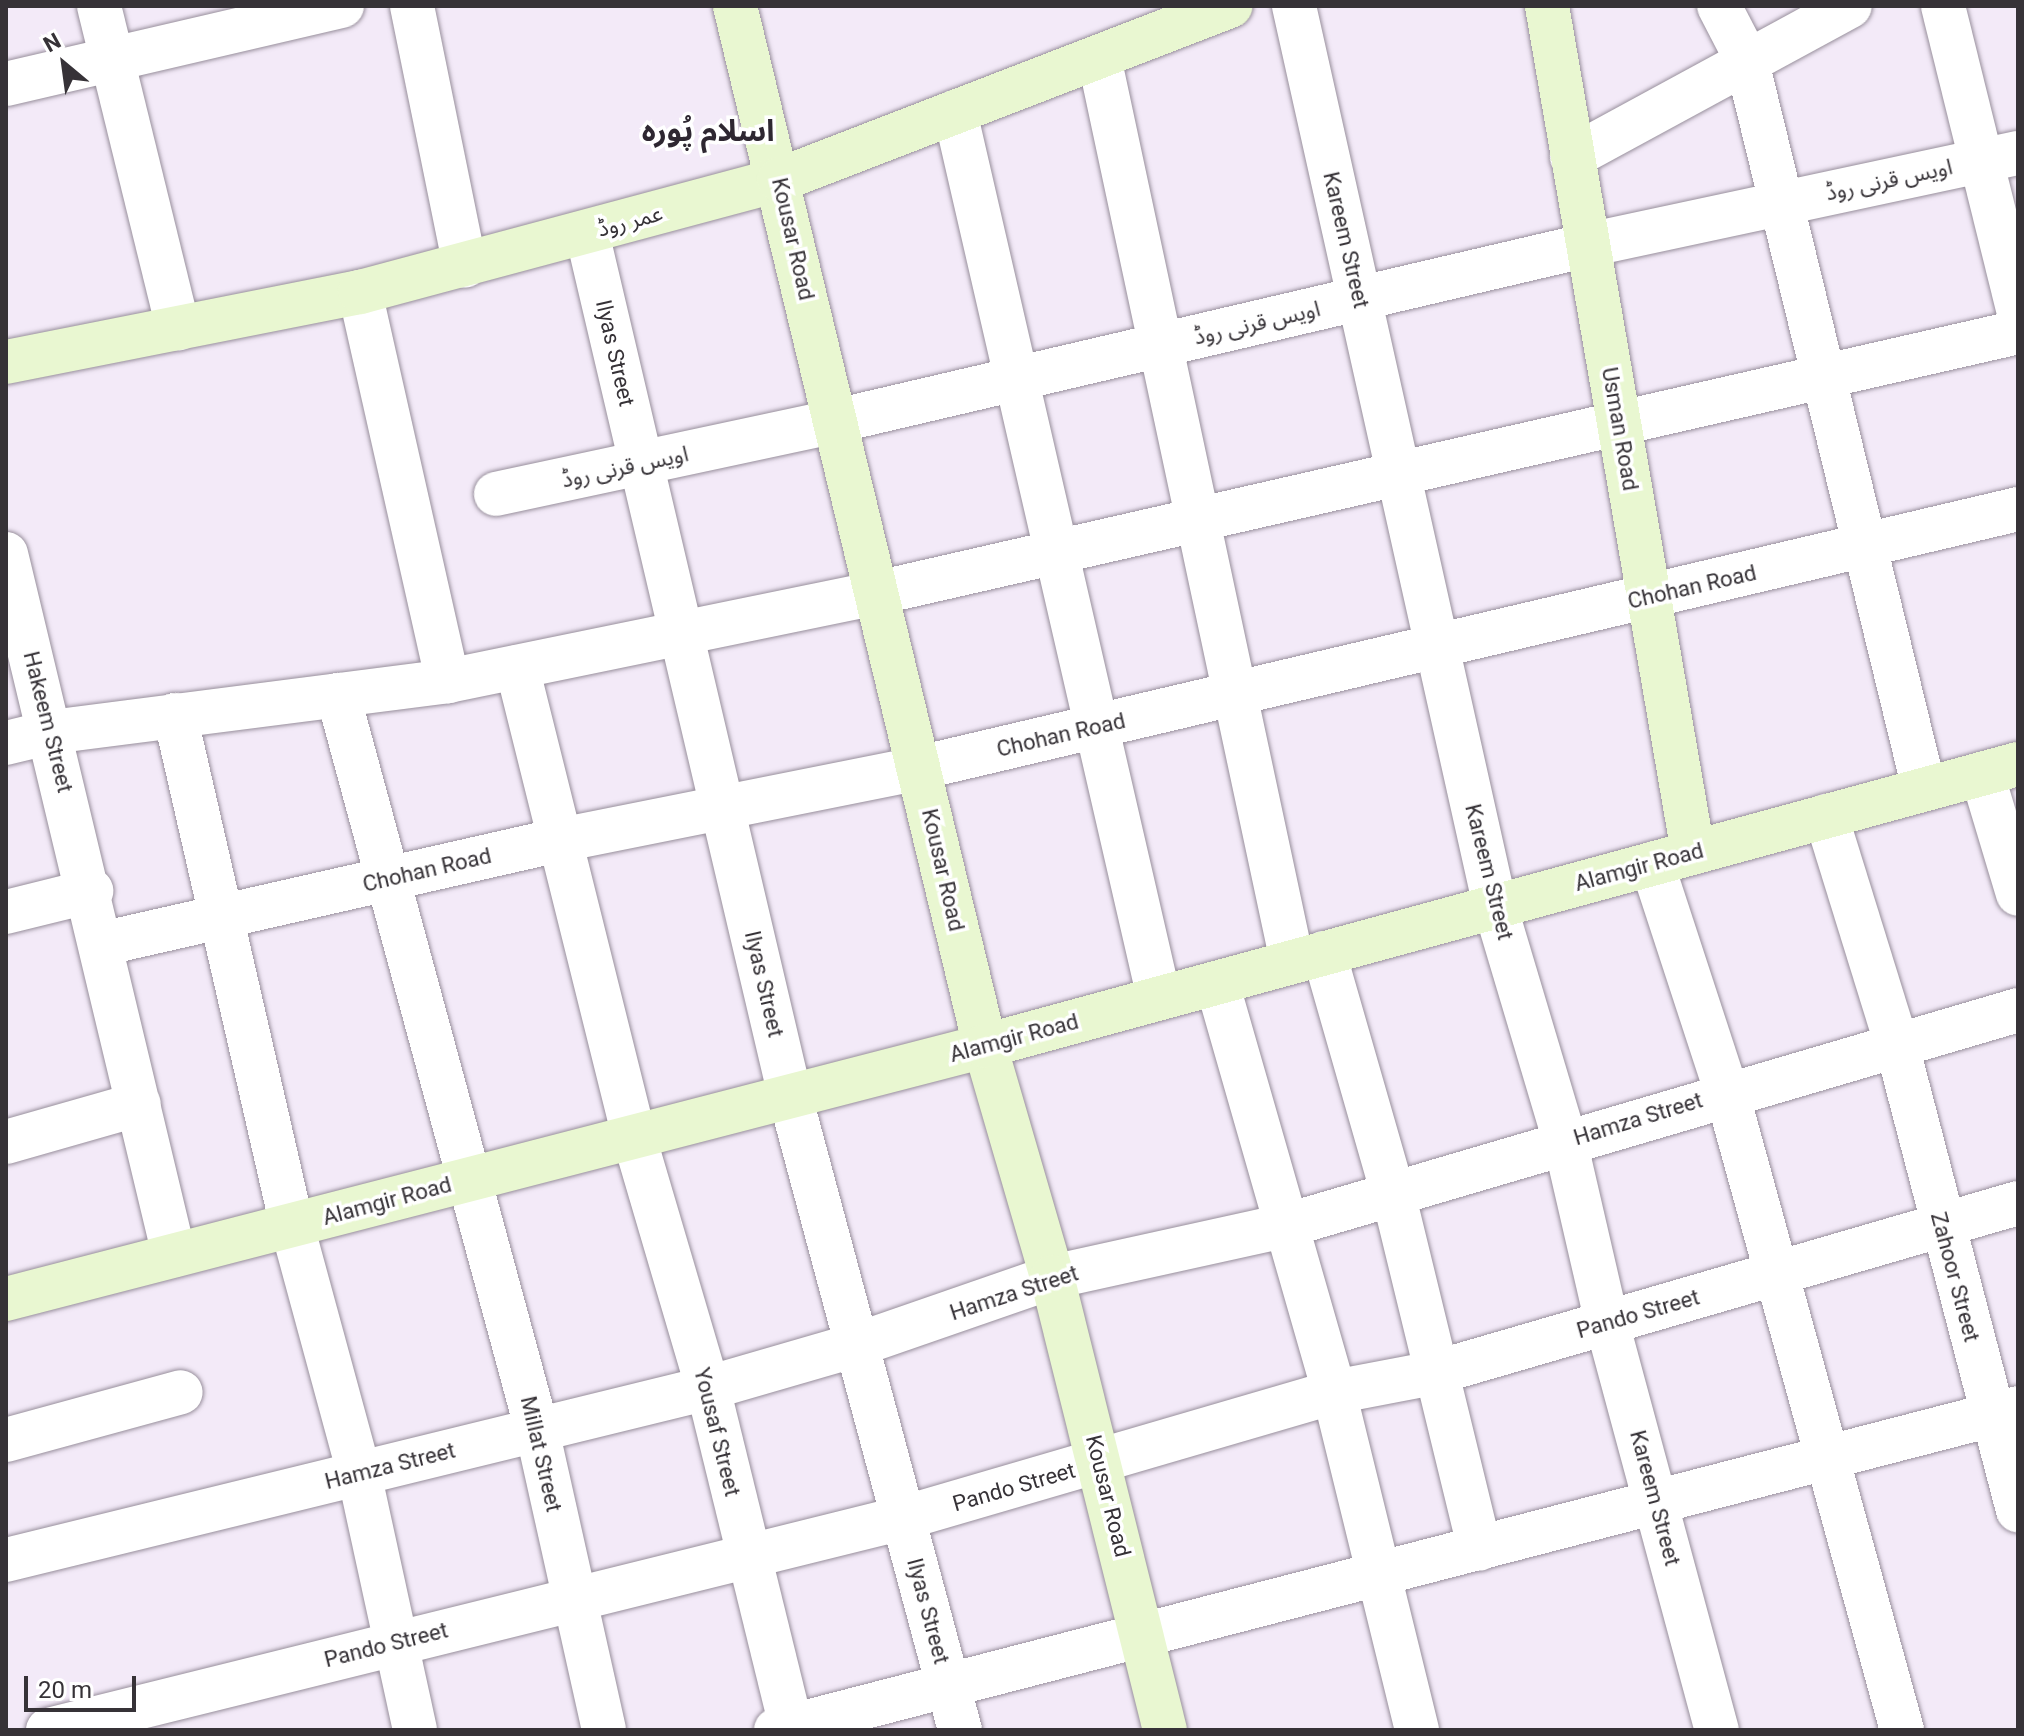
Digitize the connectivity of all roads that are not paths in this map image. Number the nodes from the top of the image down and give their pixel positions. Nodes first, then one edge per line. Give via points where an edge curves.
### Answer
1 (99, 6) edge
2 (342, 6) edge
3 (412, 6) edge
4 (735, 6) edge
5 (1231, 6) edge
6 (1294, 6) edge
7 (1547, 6) edge
8 (1719, 6) edge
9 (1850, 6) edge
10 (1943, 6) edge
11 (1099, 57) junction
12 (1746, 58) junction
13 (112, 60) junction
14 (6, 84) edge
15 (955, 112) junction
16 (2000, 156) edge
17 (1572, 157) junction
18 (779, 180) junction
19 (1781, 203) junction
20 (587, 233) junction
21 (1588, 245) junction
22 (465, 266) junction
23 (360, 292) junction
24 (1359, 299) junction
25 (2018, 309) edge
26 (178, 328) junction
27 (2018, 332) edge
28 (1161, 345) junction
29 (6, 362) edge
30 (1824, 378) junction
31 (1016, 379) junction
32 (836, 421) junction
33 (1619, 426) junction
34 (641, 464) junction
35 (1399, 475) junction
36 (496, 494) dead end
37 (2018, 509) edge
38 (1198, 520) junction
39 (1865, 546) junction
40 (1056, 552) junction
41 (6, 554) edge
42 (877, 593) junction
43 (1649, 598) junction
44 (681, 633) junction
45 (1437, 647) junction
46 (517, 667) junction
47 (448, 681) junction
48 (1235, 693) junction
49 (338, 695) junction
50 (175, 715) junction
51 (1097, 727) junction
52 (51, 732) junction
53 (6, 743) edge
54 (919, 768) junction
55 (2000, 769) edge
56 (1924, 789) junction
57 (722, 807) junction
58 (1826, 816) junction
59 (560, 840) junction
60 (1672, 858) junction
61 (388, 879) junction
62 (91, 891) junction
63 (2018, 894) edge
64 (1495, 906) junction
65 (6, 912) edge
66 (221, 917) junction
67 (101, 944) junction
68 (1308, 957) junction
69 (1217, 983) junction
70 (1159, 998) junction
71 (2018, 1010) edge
72 (1896, 1042) junction
73 (985, 1046) junction
74 (1727, 1093) junction
75 (790, 1096) junction
76 (139, 1104) junction
77 (634, 1137) junction
78 (1565, 1141) junction
79 (6, 1142) edge
80 (470, 1179) junction
81 (1393, 1193) junction
82 (2018, 1203) edge
83 (1288, 1225) junction
84 (292, 1226) junction
85 (1940, 1226) junction
86 (174, 1255) junction
87 (1775, 1274) junction
88 (1052, 1277) junction
89 (6, 1299) edge
90 (1607, 1323) junction
91 (859, 1344) junction
92 (1434, 1373) junction
93 (708, 1388) junction
94 (181, 1392) dead end
95 (1334, 1392) junction
96 (2005, 1412) edge
97 (537, 1430) junction
98 (6, 1440) edge
99 (1829, 1457) junction
100 (1100, 1463) junction
101 (359, 1473) junction
102 (1656, 1503) junction
103 (2018, 1510) edge
104 (903, 1518) junction
105 (1480, 1549) junction
106 (746, 1555) junction
107 (6, 1560) edge
108 (1375, 1576) junction
109 (572, 1597) junction
110 (1142, 1636) junction
111 (394, 1644) junction
112 (949, 1687) junction
113 (787, 1729) edge
114 (48, 1730) edge
115 (415, 1730) edge
116 (604, 1730) edge
117 (960, 1730) edge
118 (1165, 1730) edge
119 (1417, 1730) edge
120 (1717, 1730) edge
121 (1902, 1730) edge

1 - 13 street
2 - 13 street
3 - 22 street
4 - 18 street, Kousar Road
5 - 11 street, عمر روڈ
6 - 24 street, Kareem Street
7 - 17 street, Usman Road
8 - 12 street
9 - 12 street
10 - 16 street
11 - 15 street, عمر روڈ
11 - 28 street
12 - 17 street
12 - 19 street
13 - 14 street
13 - 26 street
15 - 18 street, عمر روڈ
15 - 31 street
16 - 19 street, اویس قرنی روڈ
16 - 25 street
17 - 21 street, Usman Road
18 - 20 street, عمر روڈ
18 - 32 street, Kousar Road
19 - 21 street, اویس قرنی روڈ
19 - 30 street
20 - 22 street, عمر روڈ
20 - 34 street, Ilyas Street
21 - 24 street, اویس قرنی روڈ
21 - 33 street, Usman Road
22 - 23 street, عمر روڈ
23 - 26 street, عمر روڈ
23 - 47 street
24 - 28 street, اویس قرنی روڈ
24 - 35 street, Kareem Street
26 - 29 street, عمر روڈ
27 - 30 street
28 - 31 street, اویس قرنی روڈ
28 - 38 street
30 - 33 street
30 - 39 street
31 - 32 street, اویس قرنی روڈ
31 - 40 street
32 - 34 street, اویس قرنی روڈ
32 - 42 street, Kousar Road
33 - 35 street
33 - 43 street, Usman Road
34 - 36 street, اویس قرنی روڈ
34 - 44 street, Ilyas Street
35 - 38 street
35 - 45 street, Kareem Street
37 - 39 street, Chohan Road
38 - 40 street
38 - 48 street
39 - 43 street, Chohan Road
39 - 56 street
40 - 42 street
40 - 51 street
41 - 52 street, Hakeem Street
42 - 44 street
42 - 54 street, Kousar Road
43 - 45 street, Chohan Road
43 - 60 street, Usman Road
44 - 46 street
44 - 57 street, Ilyas Street
45 - 48 street, Chohan Road
45 - 64 street, Kareem Street
46 - 47 street
46 - 59 street, Yousaf Street
47 - 49 street
48 - 51 street, Chohan Road
48 - 68 street
49 - 50 street
49 - 61 street, Millat Street
50 - 52 street
50 - 66 street
51 - 54 street, Chohan Road
51 - 70 street
52 - 53 street
52 - 62 street, Hakeem Street
54 - 57 street, Chohan Road
54 - 73 street, Kousar Road
55 - 56 street, Alamgir Road
55 - 63 street
56 - 58 street, Alamgir Road
57 - 59 street, Chohan Road
57 - 75 street, Ilyas Street
58 - 60 street, Alamgir Road
58 - 72 street, Zahoor Street
59 - 61 street, Chohan Road
59 - 77 street, Yousaf Street
60 - 64 street, Alamgir Road
60 - 74 street
61 - 66 street, Chohan Road
61 - 80 street, Millat Street
62 - 65 street
62 - 67 street, Hakeem Street
64 - 68 street, Alamgir Road
64 - 78 street, Kareem Street
66 - 67 street, Chohan Road
66 - 84 street
67 - 76 street
68 - 69 street, Alamgir Road
68 - 81 street
69 - 70 street, Alamgir Road
69 - 83 street
70 - 73 street, Alamgir Road
71 - 72 street, Hamza Street
72 - 74 street, Hamza Street
72 - 85 street, Zahoor Street
73 - 75 street, Alamgir Road
73 - 88 street, Kousar Road
74 - 78 street, Hamza Street
74 - 87 street
75 - 77 street, Alamgir Road
75 - 91 street, Ilyas Street
76 - 79 street
76 - 86 street
77 - 80 street, Alamgir Road
77 - 93 street, Yousaf Street
78 - 81 street, Hamza Street
78 - 90 street, Kareem Street
80 - 84 street, Alamgir Road
80 - 97 street, Millat Street
81 - 83 street, Hamza Street
81 - 92 street
82 - 85 street, Pando Street
83 - 88 street, Hamza Street
83 - 95 street
84 - 86 street, Alamgir Road
84 - 101 street
85 - 87 street, Pando Street
85 - 96 street, Zahoor Street
86 - 89 street, Alamgir Road
87 - 90 street, Pando Street
87 - 99 street
88 - 91 street, Hamza Street
88 - 100 street, Kousar Road
90 - 92 street, Pando Street
90 - 102 street, Kareem Street
91 - 93 street, Hamza Street
91 - 104 street, Ilyas Street
92 - 95 street, Pando Street
92 - 105 street
93 - 97 street, Hamza Street
93 - 106 street, Yousaf Street
94 - 98 street
95 - 100 street, Pando Street
95 - 108 street
96 - 99 street
96 - 103 street, Zahoor Street
97 - 101 street, Hamza Street
97 - 109 street, Millat Street
99 - 102 street
99 - 121 street
100 - 104 street, Pando Street
100 - 110 street, Kousar Road
101 - 107 street, Hamza Street
101 - 111 street
102 - 105 street
102 - 120 street, Kareem Street
104 - 106 street, Pando Street
104 - 112 street, Ilyas Street
105 - 108 street
106 - 109 street, Pando Street
106 - 113 street, Yousaf Street
108 - 110 street
108 - 119 street
109 - 111 street, Pando Street
109 - 116 street, Millat Street
110 - 112 street
110 - 118 street, Kousar Road
111 - 114 street, Pando Street
111 - 115 street
112 - 113 street
112 - 117 street, Ilyas Street

